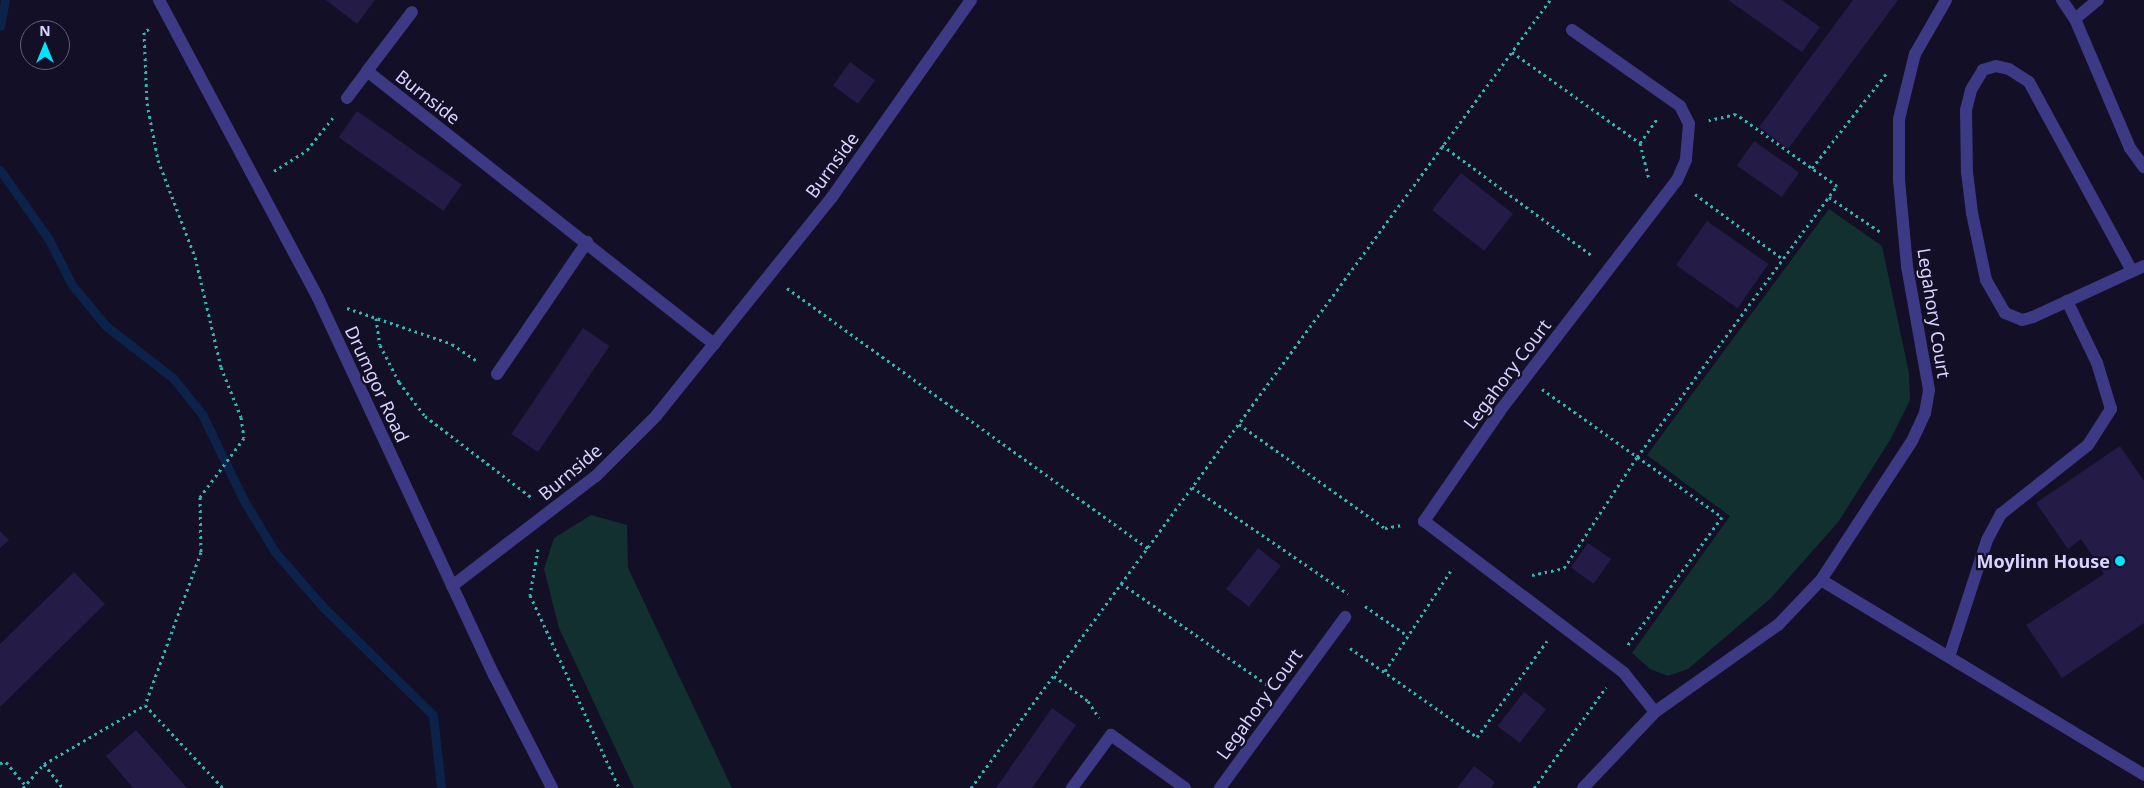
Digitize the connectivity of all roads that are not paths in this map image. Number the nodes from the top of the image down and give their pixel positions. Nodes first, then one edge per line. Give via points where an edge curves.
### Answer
1 (159, 0) edge
2 (971, 0) edge
3 (1946, 0) edge
4 (2062, 0) edge
5 (2098, 0) edge
6 (412, 12) dead end
7 (2075, 19) junction
8 (1572, 30) dead end
9 (367, 71) junction
10 (347, 98) road end
11 (2144, 167) edge
12 (587, 242) junction
13 (2138, 268) edge
14 (2067, 301) junction
15 (714, 344) junction
16 (497, 374) road end
17 (1821, 580) junction
18 (452, 586) junction
19 (1344, 617) dead end
20 (1949, 657) junction
21 (1655, 712) junction
22 (2144, 775) edge
23 (552, 788) edge
24 (1072, 788) edge
25 (1185, 788) edge
26 (1220, 788) edge
27 (1583, 788) edge

1 - 18 street, Drumgor Road via 318,298
2 - 15 street, Burnside via 832,197
3 - 17 street, Legahory Court via 1915,54 1899,118 1899,180 1905,248 1929,390 1925,413 1912,441
4 - 7 street
5 - 7 street
6 - 9 street, Burnside
7 - 11 street via 2130,148
8 - 21 street, Legahory Court via 1680,106 1689,124 1686,160 1677,180 1526,378 1424,521 1624,673
9 - 10 street, Burnside
9 - 12 street, Burnside
12 - 15 street, Burnside
12 - 16 street
13 - 14 street
13 - 14 street via 2030,82 2009,69 1996,66 1983,70 1971,90 1966,119 1972,214 1986,280 1995,300 2013,319 2033,317
14 - 20 street via 2098,363 2111,409 2088,445 2001,514 1987,540
15 - 18 street, Burnside via 656,416 596,476
17 - 20 street
17 - 21 street, Legahory Court via 1778,626
18 - 23 street, Drumgor Road
19 - 26 street, Legahory Court
20 - 22 street
21 - 27 street, Legahory Court
24 - 25 street via 1111,735

